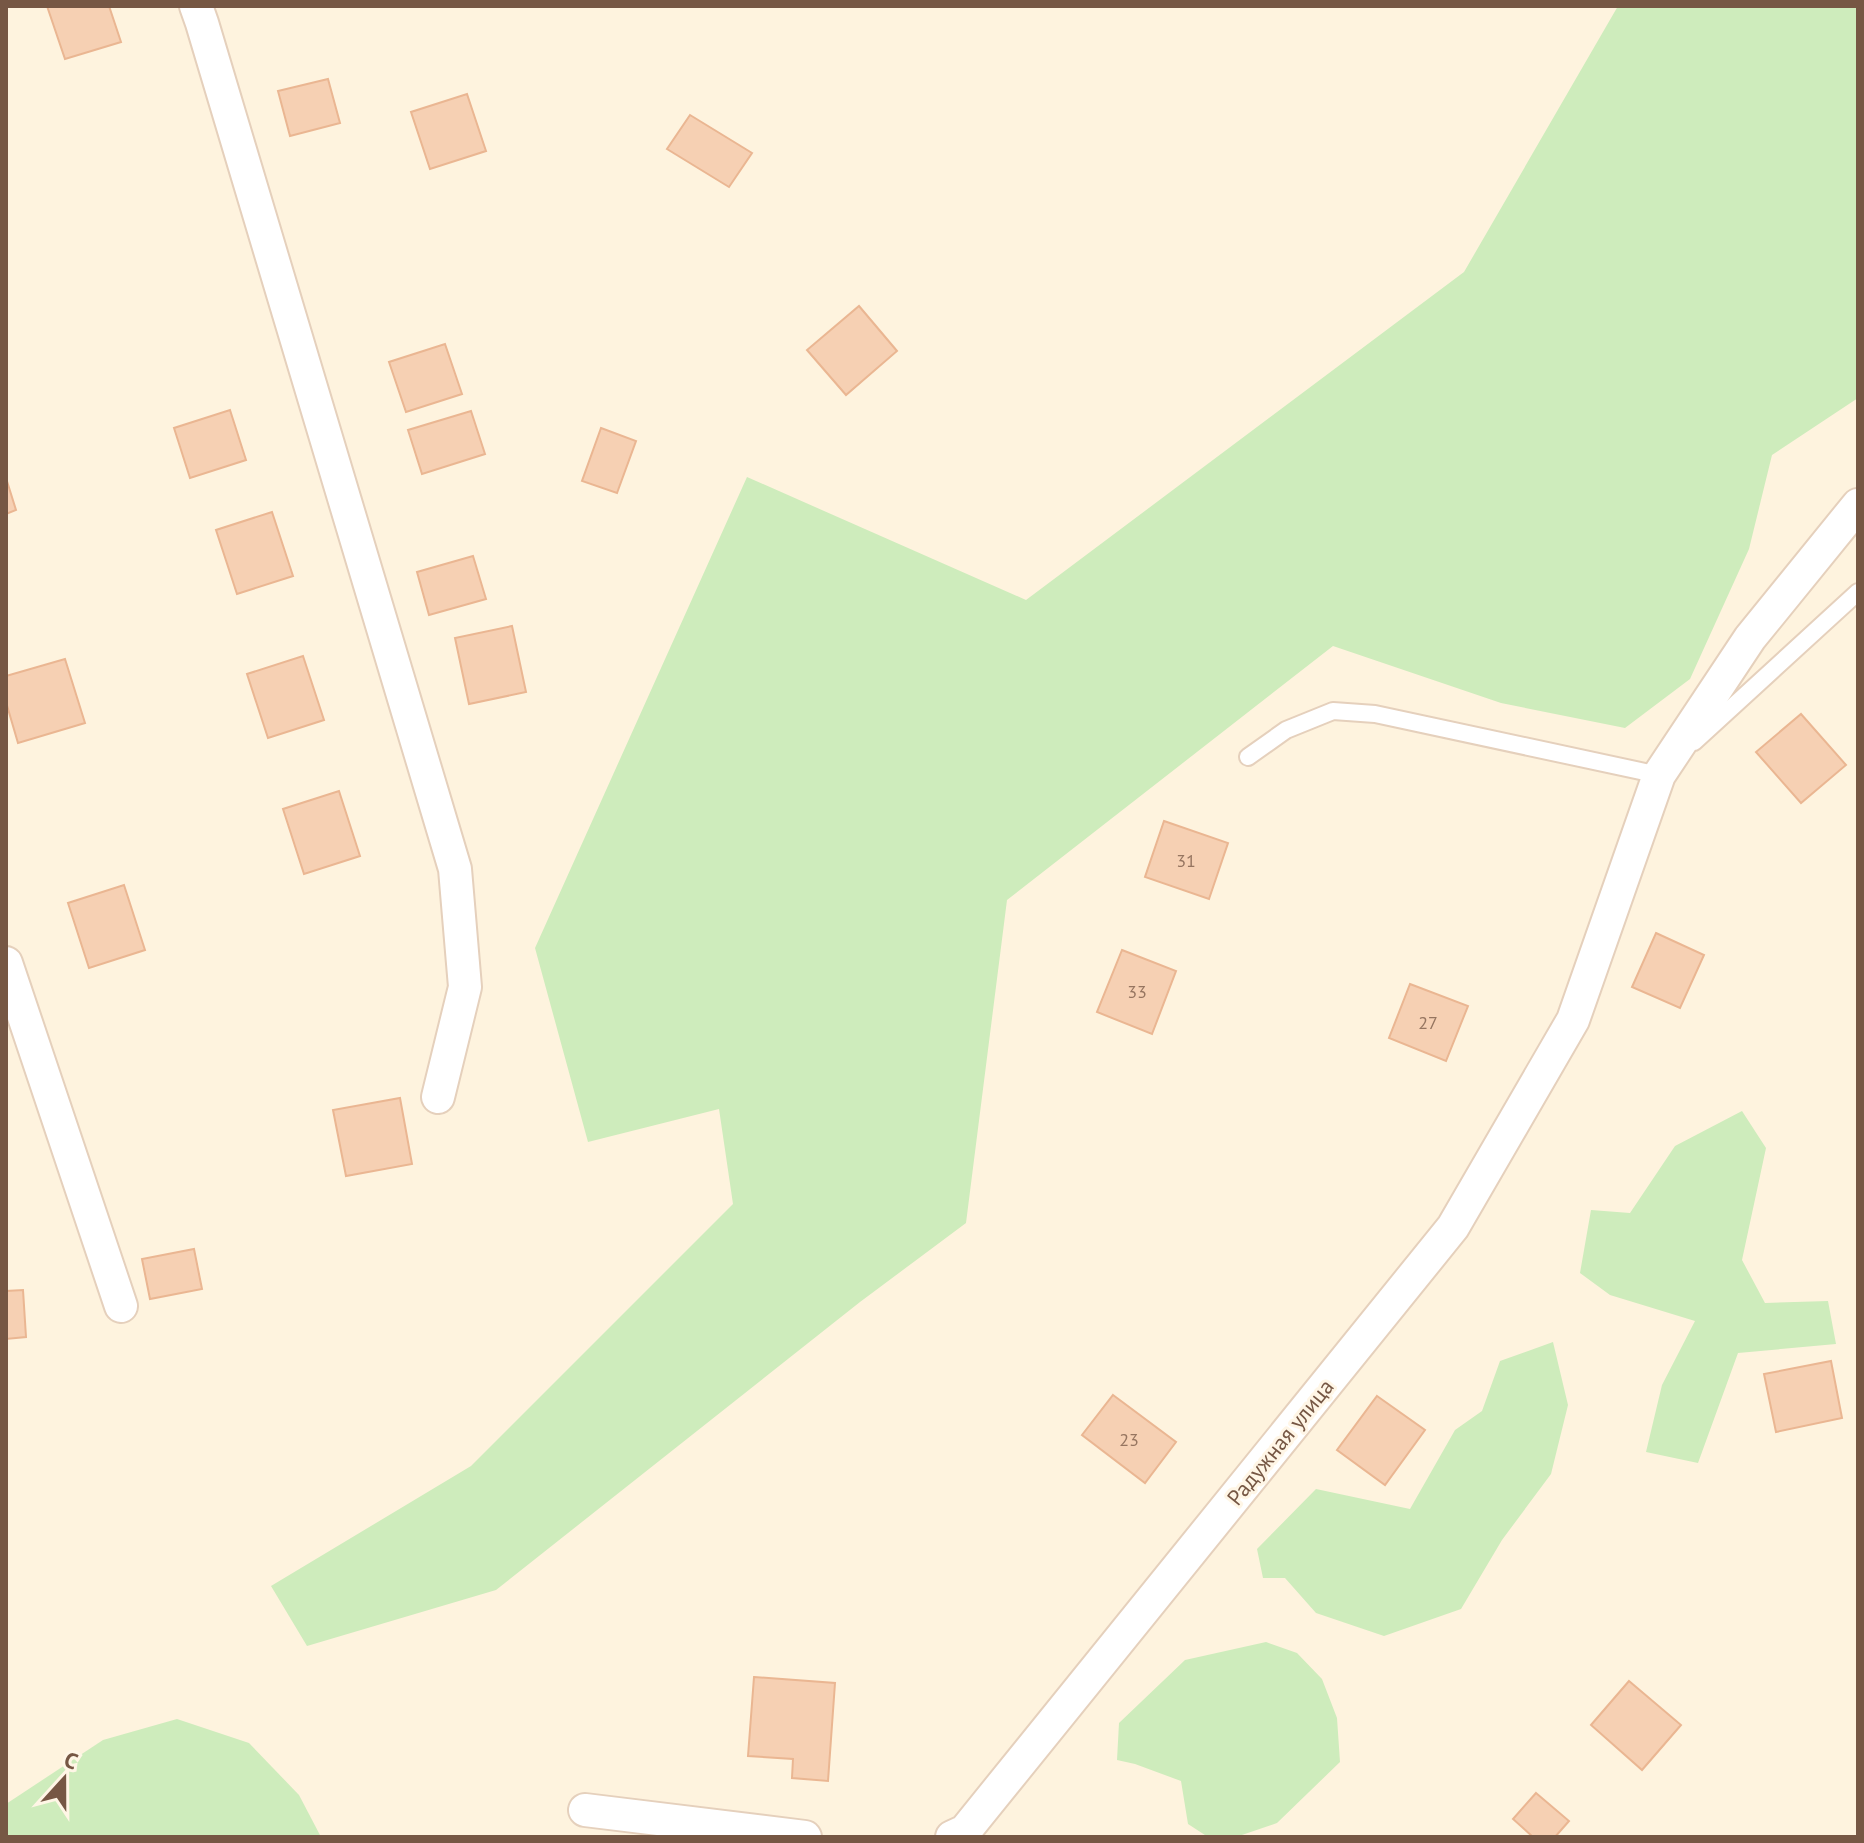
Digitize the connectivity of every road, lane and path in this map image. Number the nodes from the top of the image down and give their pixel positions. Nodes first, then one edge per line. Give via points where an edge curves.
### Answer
1 (196, 6) edge
2 (1858, 505) edge
3 (1858, 592) edge
4 (1248, 757) dead end
5 (1659, 775) junction
6 (6, 963) edge
7 (438, 1097) dead end
8 (121, 1306) dead end
9 (585, 1810) dead end
10 (805, 1837) edge
11 (952, 1837) edge

1 - 7 street via 455,869 465,987
2 - 5 street, Радужная улица via 1750,638
3 - 5 lane
4 - 5 lane via 1286,730 1333,711 1375,714
5 - 11 street, Радужная улица via 1573,1020 1453,1227 965,1831
6 - 8 street
9 - 10 street

